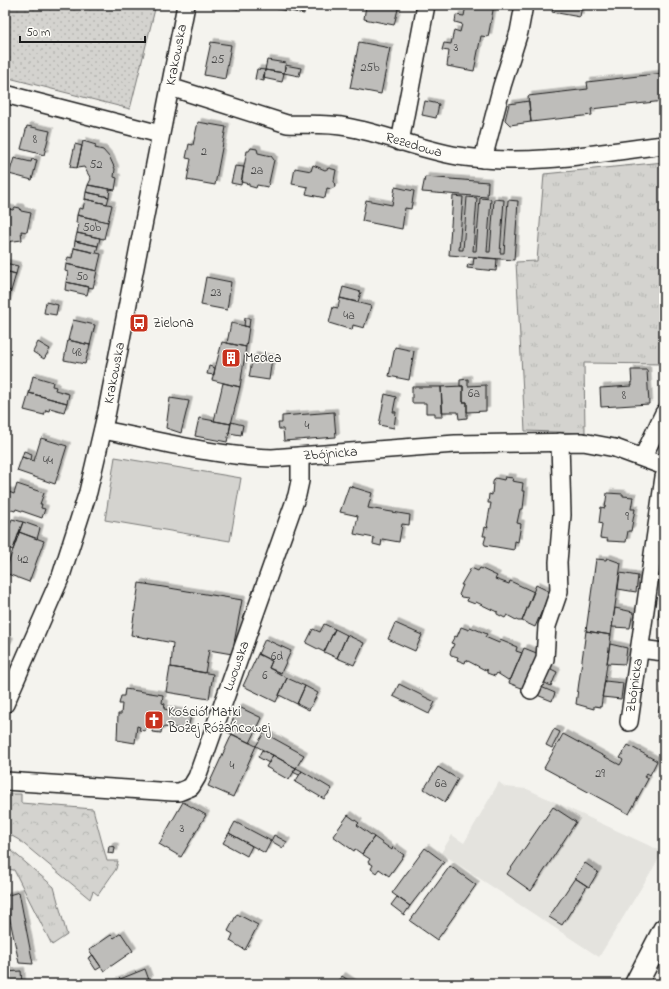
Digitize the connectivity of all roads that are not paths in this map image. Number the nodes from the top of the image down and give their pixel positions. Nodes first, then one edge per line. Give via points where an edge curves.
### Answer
1 (186, 5) edge
2 (426, 5) edge
3 (524, 5) edge
4 (170, 87) junction
5 (5, 94) edge
6 (160, 134) junction
7 (400, 142) junction
8 (664, 145) edge
9 (483, 159) junction
10 (664, 413) edge
11 (103, 430) junction
12 (560, 442) junction
13 (300, 456) junction
14 (644, 457) junction
15 (664, 466) edge
16 (664, 477) edge
17 (640, 649) junction
18 (664, 652) edge
19 (531, 690) dead end
20 (5, 704) edge
21 (629, 722) dead end
22 (5, 781) edge
23 (664, 930) edge
24 (636, 984) edge

1 - 4 street, Krakowska
2 - 7 street
3 - 9 street via 519,32
4 - 6 street, Krakowska
4 - 7 street, Rezedowa via 287,124 349,127
5 - 6 street
6 - 11 street, Krakowska
7 - 9 street, Rezedowa via 446,154
8 - 9 street, Rezedowa via 530,160
10 - 14 street
11 - 13 street, Zbójnicka via 245,457
11 - 20 street, Krakowska via 71,547
12 - 13 street, Zbójnicka via 455,444
12 - 14 street, Zbójnicka via 598,444
12 - 19 street via 562,515 558,562 559,591 547,626 545,659
13 - 22 street, Lwowska via 297,495 217,726 198,777 191,787 179,792
14 - 15 street, Zbójnicka
16 - 17 street, Zbójnicka
17 - 18 street, Zbójnicka
17 - 21 street, Zbójnicka
23 - 24 main road

